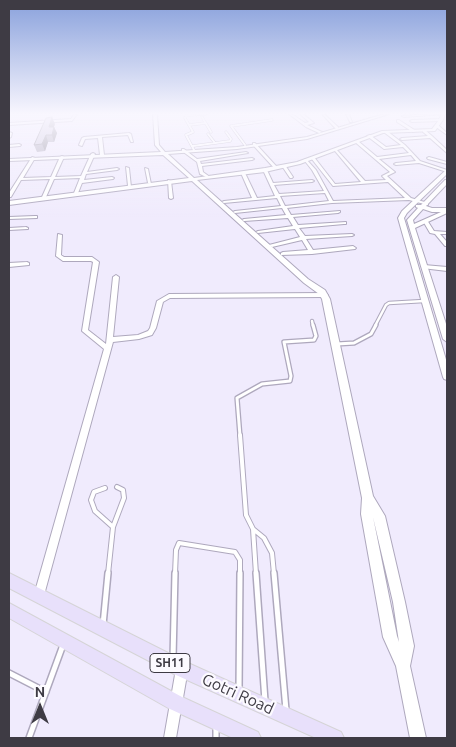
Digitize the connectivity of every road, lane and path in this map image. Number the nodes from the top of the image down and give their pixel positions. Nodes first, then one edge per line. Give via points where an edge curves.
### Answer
1 (101, 149) edge
2 (162, 149) edge
3 (165, 149) edge
4 (190, 149) edge
5 (209, 149) edge
6 (258, 149) edge
7 (339, 149) edge
8 (365, 149) edge
9 (407, 149) edge
10 (336, 150) junction
11 (184, 151) junction
12 (166, 152) junction
13 (246, 153) dead end
14 (102, 154) junction
15 (412, 154) junction
16 (92, 155) junction
17 (62, 157) junction
18 (34, 158) junction
19 (313, 158) junction
20 (376, 158) junction
21 (429, 158) dead end
22 (9, 159) edge
23 (252, 159) dead end
24 (196, 160) junction
25 (306, 160) junction
26 (419, 162) junction
27 (447, 163) edge
28 (396, 164) dead end
29 (201, 165) junction
30 (284, 166) junction
31 (127, 168) dead end
32 (276, 168) junction
33 (117, 169) dead end
34 (146, 169) dead end
35 (265, 170) junction
36 (447, 171) edge
37 (243, 173) junction
38 (83, 177) junction
39 (208, 177) junction
40 (291, 177) dead end
41 (51, 178) junction
42 (112, 178) dead end
43 (199, 178) junction
44 (21, 179) junction
45 (190, 179) junction
46 (169, 181) junction
47 (388, 181) junction
48 (447, 181) edge
49 (312, 182) dead end
50 (150, 183) junction
51 (364, 183) junction
52 (272, 184) junction
53 (130, 186) junction
54 (325, 192) junction
55 (76, 193) junction
56 (9, 196) edge
57 (278, 196) junction
58 (44, 197) junction
59 (171, 198) dead end
60 (255, 199) junction
61 (224, 202) junction
62 (332, 202) junction
63 (9, 203) edge
64 (417, 203) junction
65 (283, 206) junction
66 (447, 211) edge
67 (235, 212) junction
68 (338, 212) dead end
69 (35, 216) dead end
70 (290, 216) junction
71 (9, 218) edge
72 (244, 220) junction
73 (424, 222) junction
74 (344, 223) dead end
75 (296, 227) junction
76 (412, 227) junction
77 (26, 228) dead end
78 (9, 229) edge
79 (258, 232) junction
80 (437, 233) junction
81 (447, 233) edge
82 (60, 235) dead end
83 (352, 235) dead end
84 (303, 238) junction
85 (272, 244) junction
86 (447, 245) edge
87 (353, 248) dead end
88 (312, 252) junction
89 (283, 254) junction
90 (27, 264) dead end
91 (9, 265) edge
92 (424, 266) junction
93 (447, 269) edge
94 (116, 277) dead end
95 (314, 285) junction
96 (325, 295) junction
97 (424, 301) junction
98 (312, 321) dead end
99 (447, 339) edge
100 (109, 344) junction
101 (336, 344) junction
102 (447, 377) edge
103 (117, 487) dead end
104 (105, 488) dead end
105 (113, 527) junction
106 (253, 529) junction
107 (9, 580) edge
108 (39, 596) junction
109 (9, 610) edge
110 (103, 628) junction
111 (65, 641) junction
112 (178, 667) junction
113 (9, 672) edge
114 (46, 692) junction
115 (239, 695) junction
116 (176, 703) junction
117 (266, 707) junction
118 (286, 716) junction
119 (216, 721) junction
120 (29, 738) edge
121 (170, 738) edge
122 (216, 738) edge
123 (252, 738) edge
124 (336, 738) edge
125 (418, 738) edge

1 - 14 street
2 - 12 street
3 - 12 street
4 - 11 street
5 - 11 street
6 - 32 street
7 - 10 street
8 - 20 street
9 - 15 street
10 - 19 street
10 - 51 street
11 - 12 street
11 - 24 street
12 - 14 street
12 - 43 street
12 - 45 street
13 - 24 street
14 - 16 street
15 - 20 street
15 - 26 street
16 - 17 street
16 - 22 street
16 - 38 street
17 - 18 street
17 - 41 street
18 - 22 street
18 - 44 street
19 - 25 street
19 - 51 street via 334,185
20 - 47 street via 393,172 384,176
21 - 27 street
23 - 29 street
24 - 29 street
25 - 30 street
25 - 54 street
26 - 28 street
26 - 36 street
29 - 39 street via 201,172
30 - 32 street
30 - 40 street
31 - 53 street
32 - 35 street
33 - 38 street
34 - 50 street
35 - 37 street
35 - 52 street
36 - 64 street
37 - 39 street
37 - 60 street
38 - 41 street
38 - 42 street
38 - 55 street
39 - 43 street
41 - 44 street
41 - 58 street
43 - 45 street
43 - 61 street
44 - 56 street
45 - 46 street
45 - 95 street
46 - 50 street
46 - 59 street
47 - 51 street
47 - 64 street
48 - 64 street
49 - 52 street
50 - 53 street
52 - 57 street
53 - 55 street
54 - 57 street
54 - 62 street
55 - 58 street
57 - 60 street
57 - 65 street
58 - 63 street
60 - 61 street
61 - 67 street
62 - 64 street
62 - 65 street
64 - 66 street
64 - 76 street via 411,217
64 - 97 street via 401,218
65 - 67 street
65 - 70 street
66 - 73 street
67 - 72 street
68 - 70 street
69 - 71 street
70 - 72 street
70 - 75 street
72 - 79 street
73 - 76 street
73 - 80 street
74 - 75 street
75 - 79 street
75 - 84 street
76 - 92 street
77 - 78 street
79 - 85 street
80 - 81 street
80 - 86 street
82 - 100 street via 58,256 96,262 85,331
83 - 84 street
84 - 85 street
84 - 88 street
85 - 89 street
87 - 88 street
88 - 89 street
89 - 95 street via 312,279
90 - 91 street
92 - 93 street
92 - 99 street
94 - 100 street
95 - 96 street
96 - 100 street via 169,296 160,301 150,333
96 - 101 street
97 - 101 lane via 389,303 371,334 354,343
97 - 102 street
98 - 106 lane via 314,340 284,342 290,381 262,384 237,398 246,515
100 - 108 street
101 - 125 street via 368,498 367,514 390,637 403,665
103 - 105 lane via 123,490 124,498
104 - 105 lane via 94,492 91,503 95,512
105 - 110 lane
106 - 117 lane
106 - 118 lane via 264,538 272,553
107 - 108 main road, Gotri Road / SH11
108 - 110 main road, Gotri Road / SH11
109 - 111 main road, SH11
110 - 112 main road, Gotri Road / SH11
111 - 114 lane
111 - 116 main road, SH11
112 - 115 main road, Gotri Road / SH11
112 - 115 lane via 176,550 179,543 235,552 240,560
112 - 116 street
113 - 114 lane
114 - 120 lane
115 - 117 main road, Gotri Road / SH11
116 - 119 main road, SH11
116 - 121 street
117 - 118 main road, Gotri Road / SH11
118 - 124 main road, Gotri Road / SH11
119 - 122 lane
119 - 123 main road, SH11

